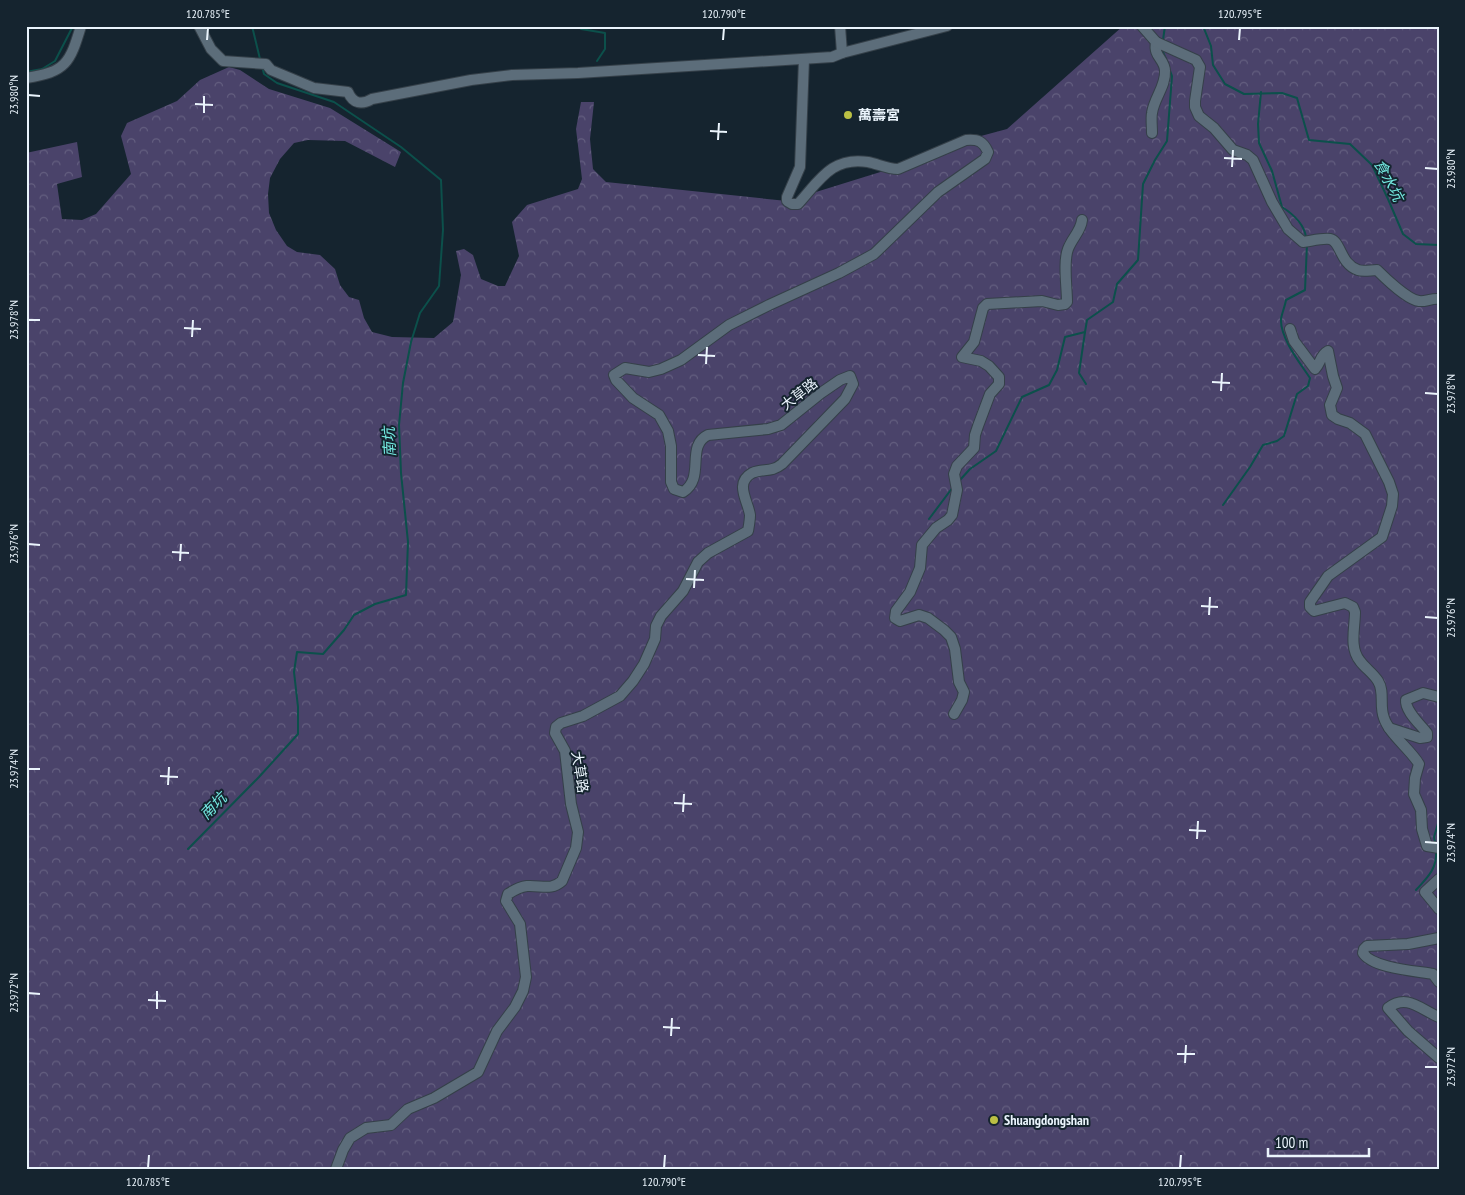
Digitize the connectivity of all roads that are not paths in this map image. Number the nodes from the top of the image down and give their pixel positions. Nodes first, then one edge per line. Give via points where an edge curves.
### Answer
1 (81, 26) edge
2 (199, 26) edge
3 (840, 26) edge
4 (947, 26) edge
5 (1142, 26) edge
6 (1159, 44) junction
7 (842, 53) junction
8 (804, 59) junction
9 (26, 78) edge
10 (1152, 133) dead end
11 (1082, 220) dead end
12 (1439, 299) edge
13 (1290, 329) dead end
14 (1439, 697) edge
15 (954, 714) dead end
16 (1389, 728) junction
17 (1437, 848) edge
18 (1439, 879) edge
19 (1439, 909) edge
20 (1439, 938) edge
21 (1439, 982) edge
22 (1439, 1017) edge
23 (1439, 1058) edge
24 (336, 1169) edge

1 - 9 street via 65,64 54,72
2 - 8 street via 211,49 223,61 261,64 314,88 348,92 351,99 358,102 512,75
3 - 7 street
4 - 7 street
5 - 6 street
6 - 10 street via 1156,54 1165,73 1152,111
6 - 12 street via 1196,60 1200,67 1195,100 1199,116 1233,150 1247,154 1253,160 1288,229 1307,242 1331,239 1337,242 1344,260 1351,266 1359,270 1377,270 1411,298 1418,301
7 - 8 street
8 - 24 street, 大草路 via 800,167 786,197 792,204 798,204 833,167 856,161 898,169 966,140 984,143 988,152 985,159 938,192 874,254 839,274 729,325 681,360 649,372 625,368 614,375 633,398 659,415 668,431 671,446 671,482 674,489 683,492 690,488 694,477 697,446 702,438 781,425 840,380 850,376 853,384 845,398 782,464 774,470 753,473 746,479 743,496 750,514 748,530 698,562 682,591 661,616 655,639 634,681 614,700 556,727 555,733 565,751 578,832 576,848 559,884 550,888 526,886 508,894 506,901 520,924 526,977 515,1007 497,1031 478,1072 408,1109 390,1125 366,1128 350,1138
11 - 15 street via 1066,255 1065,304 1042,301 987,304 983,308 974,342 962,357 989,366 999,377 999,384 990,394 975,435 974,448 957,466 952,515 922,545 920,568 910,592 896,611 895,618 900,621 919,615 928,618 951,637 959,682 964,692
13 - 16 street via 1294,341 1315,369 1322,354 1328,351 1337,388 1330,405 1332,415 1364,434 1393,494 1382,537 1328,576 1310,602 1314,611 1346,603 1353,607 1355,655 1378,681 1382,690 1383,718
14 - 16 street via 1423,693 1406,700 1427,737
16 - 17 street via 1419,764 1414,794 1421,810 1424,839 1427,846
18 - 19 street via 1425,892
20 - 21 street via 1408,944 1367,946 1363,953 1366,959 1379,964 1433,974
22 - 23 street via 1403,1001 1394,1002 1388,1008

